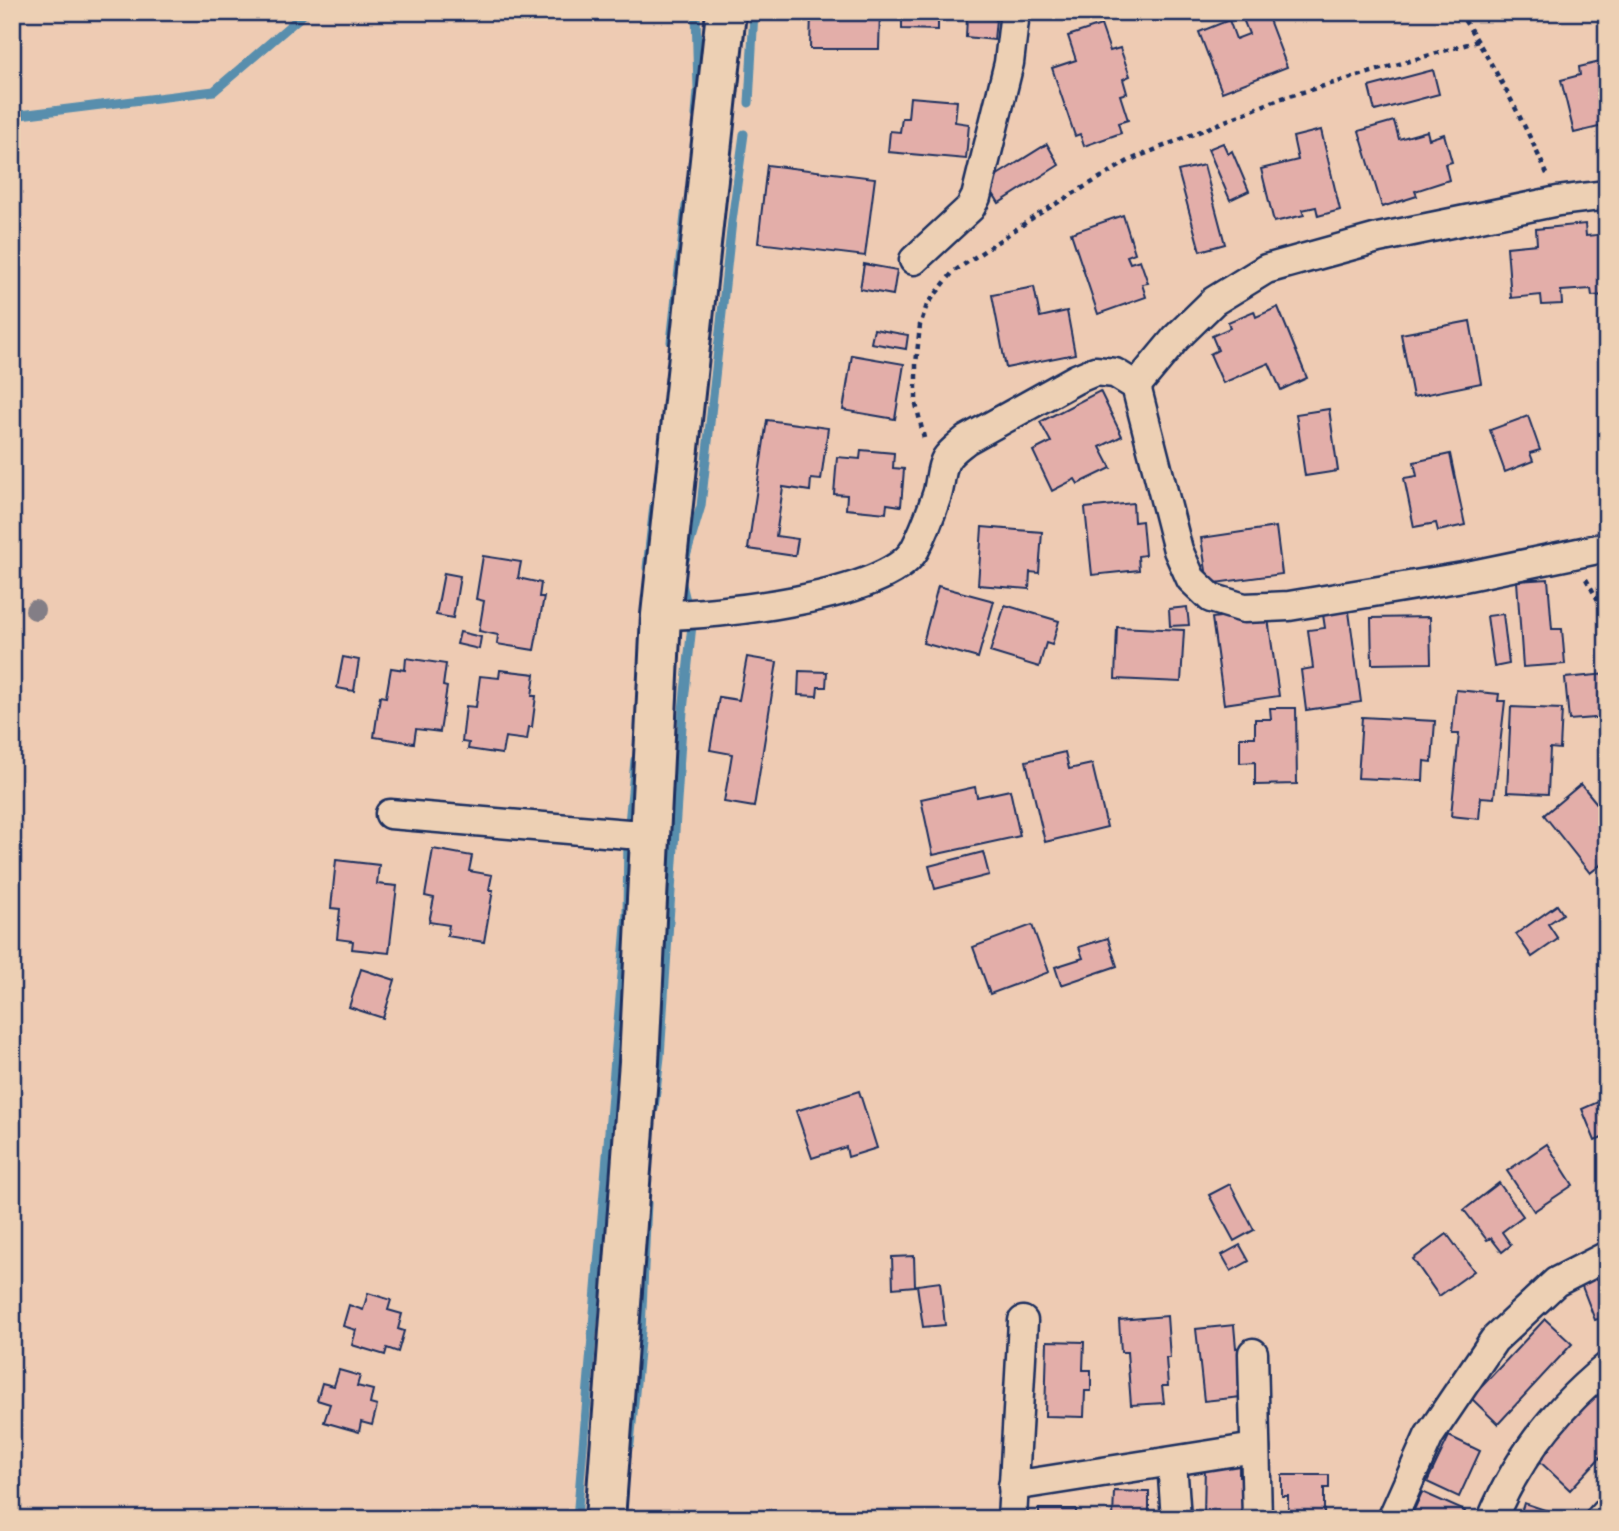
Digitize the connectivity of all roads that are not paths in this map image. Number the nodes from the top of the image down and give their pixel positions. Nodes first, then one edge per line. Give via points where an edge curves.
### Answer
1 (726, 12) edge
2 (1016, 12) edge
3 (1607, 195) edge
4 (914, 260) dead end
5 (1136, 386) junction
6 (1607, 547) edge
7 (661, 615) junction
8 (390, 814) dead end
9 (650, 834) junction
10 (1607, 1256) edge
11 (1023, 1321) dead end
12 (1253, 1353) dead end
13 (1607, 1367) edge
14 (1255, 1448) junction
15 (1172, 1462) junction
16 (1013, 1486) junction
17 (1607, 1511) edge
18 (605, 1519) edge
19 (1012, 1519) edge
20 (1176, 1519) edge
21 (1256, 1519) edge
22 (1392, 1519) edge
23 (1492, 1519) edge
24 (1600, 1519) edge

1 - 7 main road
2 - 4 street via 1009,63 976,197
3 - 5 street via 1378,238 1266,269 1214,301
5 - 6 street via 1178,550 1191,579 1211,598 1244,608 1289,606
5 - 7 street via 1115,373 1095,370 966,440 943,464 938,493 913,552 890,572 814,597 704,614
7 - 9 main road
8 - 9 street
9 - 18 main road via 638,1076
10 - 22 street via 1556,1282 1494,1339 1429,1436
11 - 16 street
12 - 14 street
13 - 23 street via 1578,1390 1532,1443
14 - 15 street
14 - 21 street
15 - 16 street
15 - 20 street
16 - 19 street
17 - 24 street

